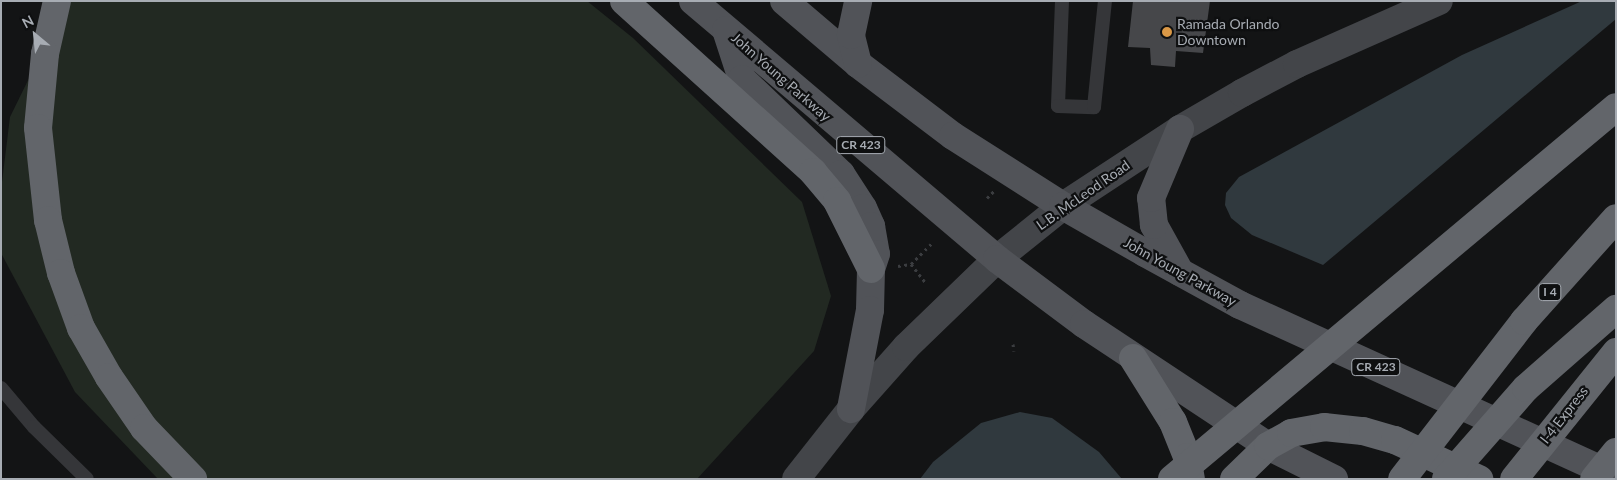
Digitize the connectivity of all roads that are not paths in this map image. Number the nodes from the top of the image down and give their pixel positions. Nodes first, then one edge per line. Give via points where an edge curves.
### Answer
1 (57, 1) edge
2 (624, 1) edge
3 (693, 1) edge
4 (784, 1) edge
5 (858, 1) edge
6 (1062, 1) edge
7 (1105, 1) edge
8 (1439, 1) edge
9 (726, 30) junction
10 (858, 64) junction
11 (1616, 108) edge
12 (1180, 129) junction
13 (1063, 206) junction
14 (1616, 218) edge
15 (997, 259) junction
16 (880, 268) junction
17 (1180, 272) junction
18 (1616, 309) edge
19 (1616, 352) edge
20 (1133, 358) junction
21 (1, 388) edge
22 (851, 408) junction
23 (1268, 446) junction
24 (1616, 452) edge
25 (1616, 476) edge
26 (87, 479) edge
27 (193, 479) edge
28 (796, 479) edge
29 (1172, 479) edge
30 (1191, 479) edge
31 (1234, 479) edge
32 (1334, 479) edge
33 (1402, 479) edge
34 (1446, 479) edge
35 (1479, 479) edge
36 (1514, 479) edge
37 (1594, 479) edge

1 - 27 highway via 38,106 40,162 48,220 74,311 97,359 159,445
2 - 16 highway via 813,172 837,201
3 - 9 main road, John Young Parkway / CR 423
4 - 10 main road, John Young Parkway / CR 423
5 - 10 main road via 851,35
6 - 7 lane via 1058,106 1094,107
8 - 12 street, L.B. McLeod Road via 1298,64
9 - 15 main road, John Young Parkway / CR 423
9 - 16 main road via 742,79 841,174 854,191 871,226
10 - 13 main road, John Young Parkway / CR 423 via 953,136
11 - 29 highway
12 - 13 street, L.B. McLeod Road
12 - 17 main road via 1151,198 1154,225
13 - 15 street, L.B. McLeod Road
13 - 17 main road, John Young Parkway / CR 423
14 - 33 highway, I 4 via 1486,367
15 - 20 main road, John Young Parkway / CR 423
15 - 22 street, L.B. McLeod Road via 906,347
16 - 22 main road
17 - 25 main road, John Young Parkway / CR 423 via 1240,305
18 - 34 highway via 1526,388
19 - 36 highway, I-4 Express
20 - 23 main road, John Young Parkway / CR 423
20 - 30 highway via 1173,422 1187,457
21 - 26 lane via 34,427
22 - 28 street, L.B. McLeod Road
23 - 31 highway
23 - 32 main road, John Young Parkway / CR 423
23 - 35 highway via 1291,434 1324,427 1363,431 1395,440
24 - 37 highway

